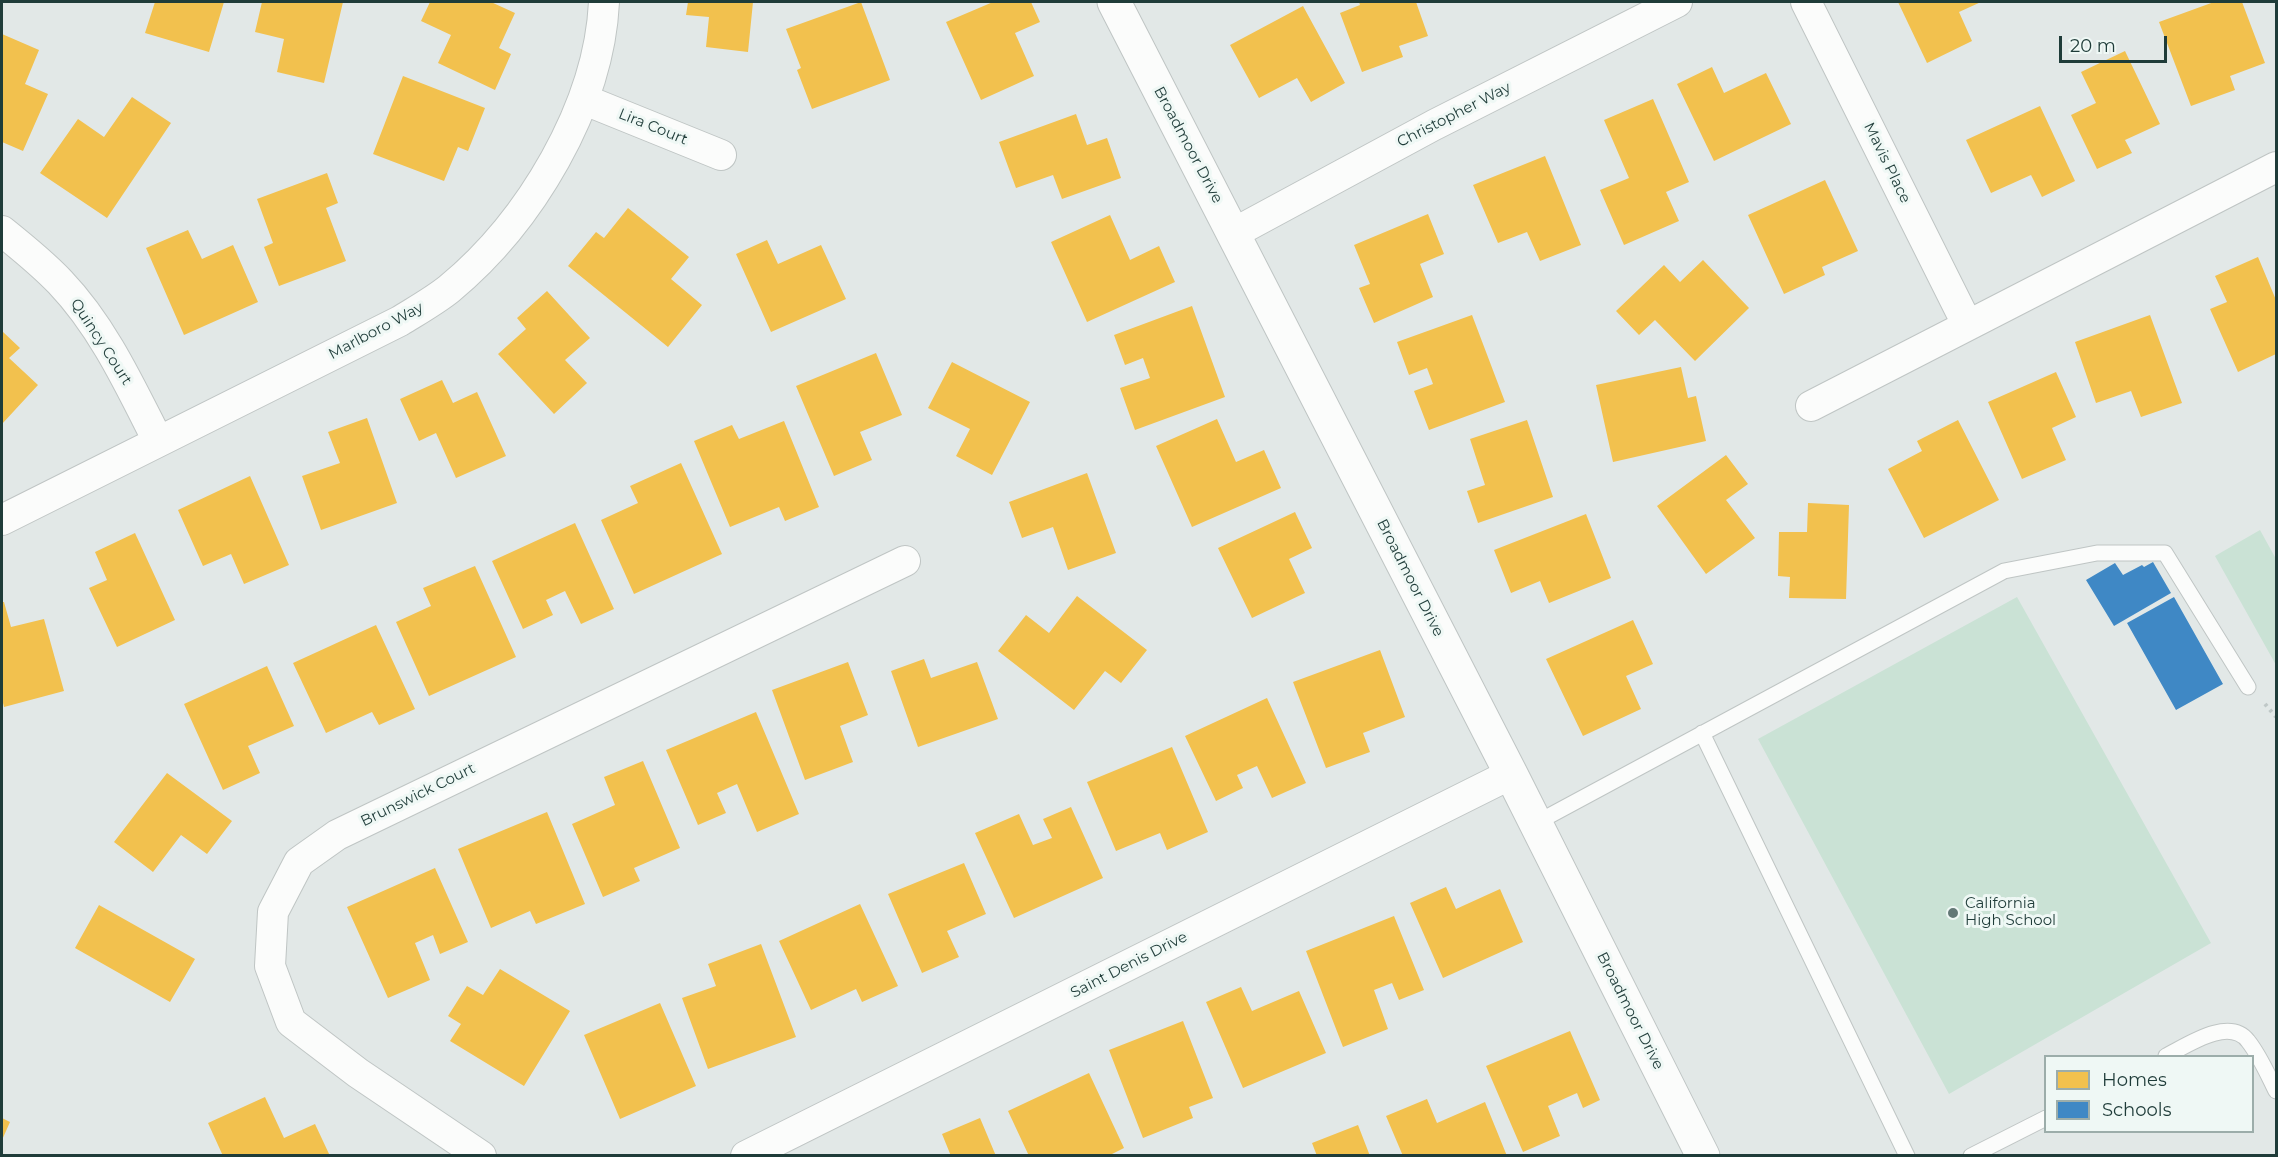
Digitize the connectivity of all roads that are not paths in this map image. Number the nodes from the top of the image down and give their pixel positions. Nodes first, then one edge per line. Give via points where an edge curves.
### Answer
1 (604, 2) edge
2 (1114, 2) edge
3 (1677, 2) edge
4 (1806, 2) edge
5 (585, 100) junction
6 (721, 155) dead end
7 (2277, 167) edge
8 (2, 231) edge
9 (1234, 233) junction
10 (1967, 324) junction
11 (1811, 406) dead end
12 (158, 441) junction
13 (2, 520) edge
14 (905, 561) dead end
15 (2248, 687) dead end
16 (1702, 734) junction
17 (1511, 774) junction
18 (1536, 823) junction
19 (2168, 1055) edge
20 (2277, 1091) edge
21 (2044, 1119) edge
22 (481, 1155) edge
23 (746, 1155) edge
24 (1703, 1155) edge
25 (1907, 1155) edge
26 (1971, 1155) edge

1 - 5 street, Marlboro Way via 596,62
2 - 9 street, Broadmoor Drive
3 - 9 street, Christopher Way via 1423,130
4 - 10 street, Mavis Place
5 - 6 street, Lira Court
5 - 12 street, Marlboro Way via 547,173 521,212 449,289 399,321
7 - 10 street
8 - 12 street, Quincy Court via 61,283 91,321 122,369
9 - 17 street, Broadmoor Drive
10 - 11 street
12 - 13 street, Marlboro Way
14 - 22 street, Brunswick Court via 337,835 299,862 273,912 270,966 291,1022 358,1073
15 - 16 lane via 2165,553 2097,553 2004,571
16 - 18 lane
16 - 25 lane
17 - 18 street, Broadmoor Drive
17 - 23 street, Saint Denis Drive
18 - 24 street, Broadmoor Drive
19 - 20 lane via 2215,1032 2231,1032 2247,1039
21 - 26 lane

